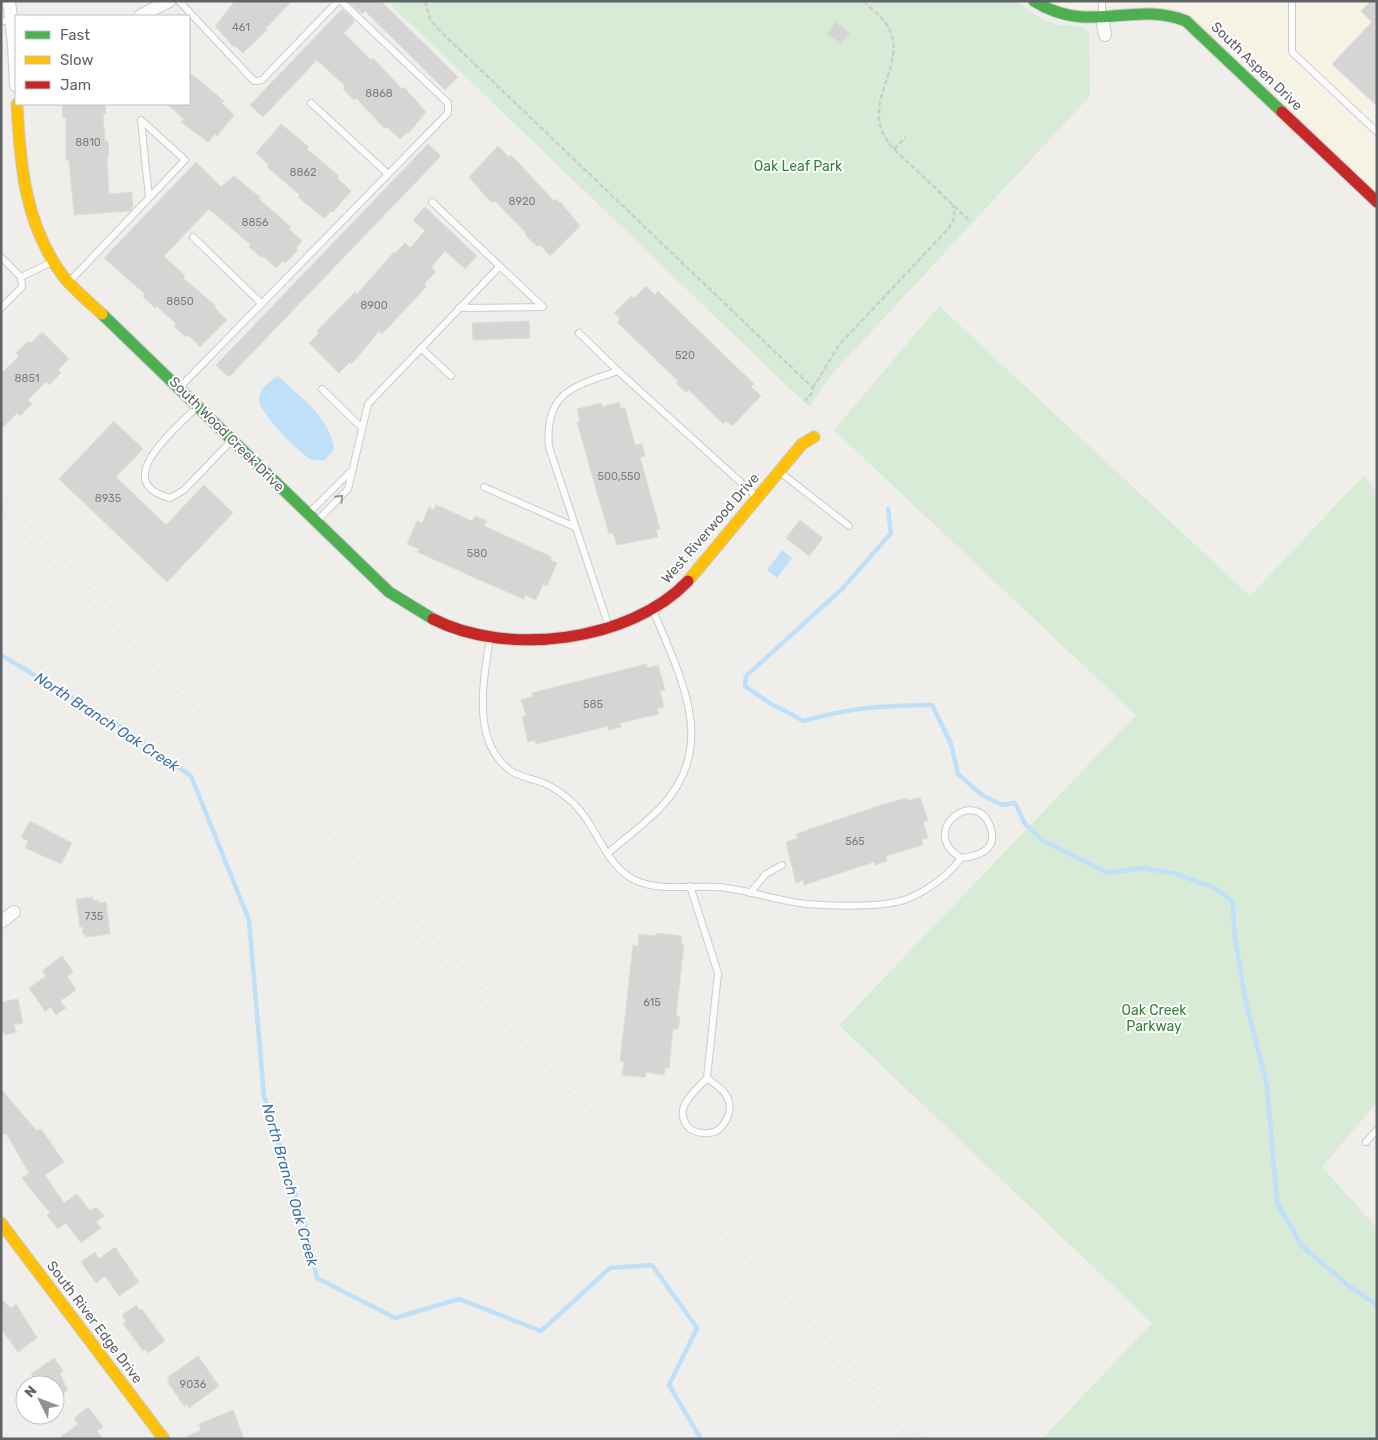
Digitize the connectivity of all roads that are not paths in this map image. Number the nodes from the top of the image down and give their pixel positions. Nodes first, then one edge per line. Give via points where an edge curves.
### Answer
1 (9, 1) edge
2 (169, 1) edge
3 (179, 1) edge
4 (340, 1) edge
5 (1034, 1) edge
6 (1102, 1) edge
7 (1292, 1) edge
8 (142, 15) edge
9 (1102, 17) junction
10 (6, 21) edge
11 (1105, 36) dead end
12 (15, 45) edge
13 (311, 103) dead end
14 (17, 105) edge
15 (1377, 132) edge
16 (388, 174) junction
17 (149, 197) junction
18 (432, 202) dead end
19 (1377, 202) edge
20 (193, 237) dead end
21 (1, 257) edge
22 (53, 261) junction
23 (500, 266) junction
24 (22, 277) junction
25 (69, 282) junction
26 (262, 304) junction
27 (1, 308) edge
28 (459, 308) junction
29 (579, 333) dead end
30 (421, 348) junction
31 (618, 371) junction
32 (451, 376) dead end
33 (180, 387) junction
34 (322, 389) dead end
35 (199, 406) junction
36 (361, 427) junction
37 (814, 437) dead end
38 (233, 439) junction
39 (354, 469) junction
40 (779, 471) junction
41 (484, 487) dead end
42 (757, 497) junction
43 (312, 518) junction
44 (575, 526) junction
45 (849, 526) dead end
46 (652, 608) junction
47 (609, 628) junction
48 (490, 636) junction
49 (560, 637) joint
50 (608, 853) junction
51 (961, 858) junction
52 (782, 865) dead end
53 (690, 886) junction
54 (750, 893) junction
55 (14, 912) dead end
56 (1, 922) edge
57 (707, 1078) junction
58 (1377, 1130) edge
59 (1366, 1142) dead end
60 (1, 1223) edge
61 (164, 1439) edge

1 - 10 street
2 - 8 street
3 - 4 lane via 254,81 262,80
4 - 16 lane via 448,103 448,113
5 - 9 street, South Aspen Drive via 1048,11 1067,17
6 - 9 lane
7 - 15 lane via 1292,52
9 - 11 street
9 - 19 street, South Aspen Drive via 1155,11 1197,28
10 - 12 street
13 - 16 lane
14 - 22 street, South Wood Creek Drive via 20,165 27,204 38,235
16 - 26 lane
17 - 17 lane via 185,160 141,120 143,140
17 - 25 lane
18 - 23 lane
20 - 26 lane
21 - 24 lane
22 - 24 lane
22 - 25 street, South Wood Creek Drive
23 - 28 lane
23 - 28 lane via 544,308
24 - 27 lane via 22,287
25 - 33 street, South Wood Creek Drive
26 - 33 lane
28 - 30 lane
29 - 31 lane
30 - 32 lane
30 - 36 lane via 368,404
31 - 42 lane
31 - 44 lane via 576,385 551,412 549,447
33 - 35 street, South Wood Creek Drive
34 - 36 lane
35 - 38 street, South Wood Creek Drive
35 - 38 lane via 150,456 144,469 146,483 156,494 170,498 184,490
36 - 39 lane
37 - 40 street, West Riverwood Drive via 802,444
38 - 43 street, South Wood Creek Drive
39 - 43 lane
43 -> 39 lane via 348,489
40 - 42 street, West Riverwood Drive
40 - 45 lane
41 - 44 lane
42 - 46 street, West Riverwood Drive via 686,583
43 - 48 street, South Wood Creek Drive via 389,592 416,610 445,625
44 - 47 lane
46 - 47 street, West Riverwood Drive
46 - 50 lane via 682,681 692,727 690,756 682,779 659,809
47 - 49 street, West Riverwood Drive
48 - 49 street, South Wood Creek Drive via 523,639
48 - 50 lane via 483,682 483,713 496,755 512,772 546,784 572,802
50 - 53 lane via 629,877 650,885
51 - 51 lane via 983,854 992,844 989,824 979,812 960,812 945,828 945,843 952,853
51 - 54 lane via 951,872 907,899 864,905 805,904
52 - 54 lane via 766,874
53 - 54 lane
53 - 57 lane via 718,973
55 - 56 street
57 - 57 lane via 727,1096 729,1112 724,1124 716,1132 708,1134 690,1129 682,1117 687,1099
58 - 59 lane
60 - 61 street, South River Edge Drive

